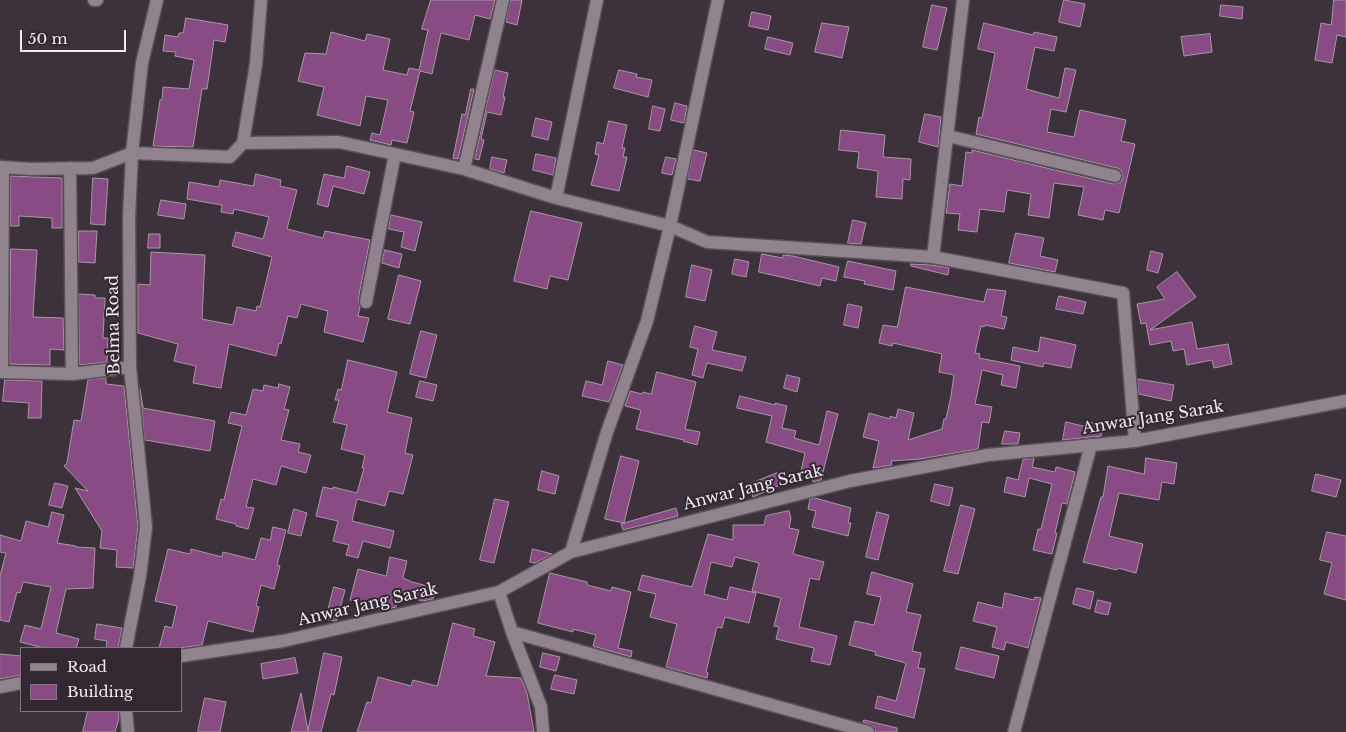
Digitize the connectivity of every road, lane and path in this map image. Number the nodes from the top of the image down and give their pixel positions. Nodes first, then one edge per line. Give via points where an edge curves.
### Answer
1 (156, 0) edge
2 (262, 0) edge
3 (503, 0) edge
4 (597, 0) edge
5 (718, 0) edge
6 (963, 0) edge
7 (948, 136) junction
8 (243, 143) junction
9 (132, 153) junction
10 (395, 154) junction
11 (1, 167) edge
12 (70, 168) junction
13 (464, 169) junction
14 (1114, 176) dead end
15 (556, 198) junction
16 (670, 226) junction
17 (934, 257) junction
18 (366, 302) dead end
19 (130, 367) junction
20 (1, 372) edge
21 (72, 374) junction
22 (1346, 401) edge
23 (1136, 441) junction
24 (1091, 445) junction
25 (571, 552) junction
26 (499, 592) junction
27 (512, 632) junction
28 (126, 647) edge
29 (182, 656) edge
30 (20, 683) edge
31 (0, 687) edge
32 (126, 712) edge
33 (128, 732) edge
34 (543, 732) edge
35 (868, 732) edge
36 (1014, 732) edge

1 - 9 street, Belma Road via 142,63
2 - 8 street
3 - 13 street
4 - 15 street
5 - 16 street
6 - 7 street
7 - 14 street
7 - 17 street
8 - 9 street via 230,157
8 - 10 street via 339,142
9 - 12 street via 93,168
9 - 19 street, Belma Road
10 - 13 street
10 - 18 street
11 - 12 street
11 - 20 street
12 - 21 street
13 - 15 street
15 - 16 street
16 - 17 street via 707,242
16 - 25 street via 647,321 606,432
17 - 23 street via 1123,293
19 - 21 street
19 - 28 street, Belma Road via 146,527
20 - 21 street
22 - 23 street, Anwar Jang Sarak
23 - 24 street, Anwar Jang Sarak
24 - 25 street, Anwar Jang Sarak via 988,455 850,481
24 - 36 street
25 - 26 street, Anwar Jang Sarak
26 - 27 street
26 - 29 street, Anwar Jang Sarak via 283,641
27 - 34 street via 541,707
27 - 35 street
30 - 31 street
32 - 33 street

